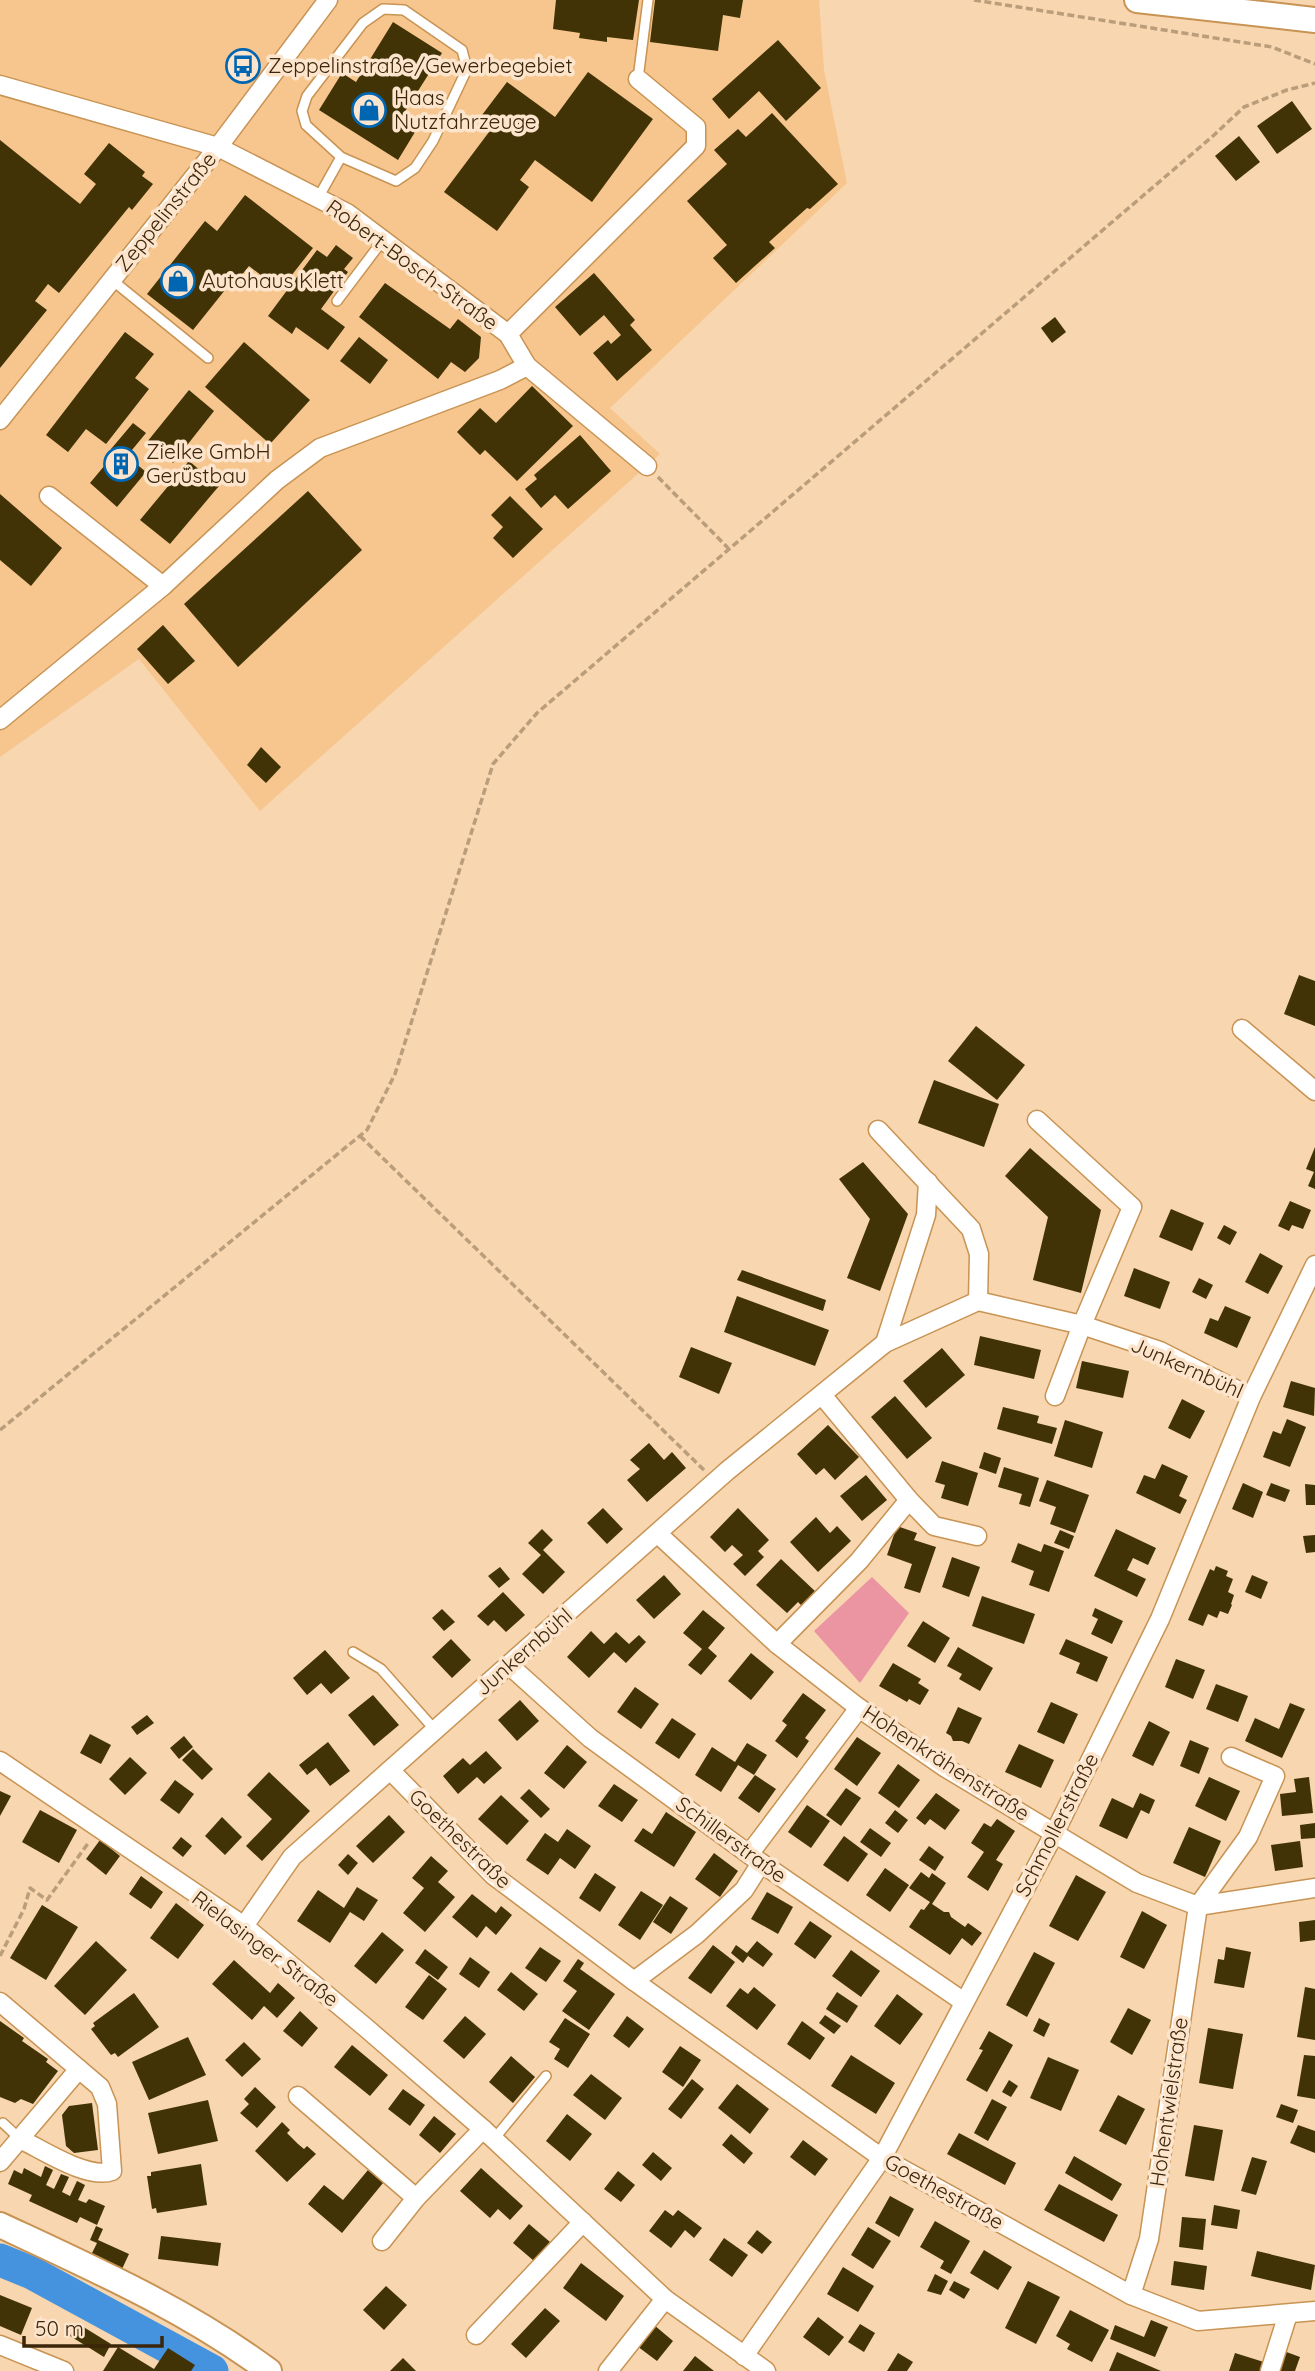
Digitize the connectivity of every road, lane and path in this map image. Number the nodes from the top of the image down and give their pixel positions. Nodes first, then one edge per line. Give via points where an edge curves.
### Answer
1 (328, 0) edge
2 (648, 0) edge
3 (974, 0) edge
4 (1136, 0) edge
5 (1315, 20) edge
6 (1315, 64) edge
7 (638, 79) joint
8 (1315, 83) edge
9 (0, 85) edge
10 (218, 147) junction
11 (341, 158) junction
12 (318, 198) junction
13 (383, 240) junction
14 (112, 280) junction
15 (337, 301) dead end
16 (508, 334) junction
17 (208, 358) dead end
18 (527, 366) junction
19 (0, 420) edge
20 (647, 466) joint
21 (49, 496) dead end
22 (728, 548) junction
23 (163, 586) junction
24 (0, 720) edge
25 (1242, 1029) dead end
26 (1315, 1091) edge
27 (1038, 1120) dead end
28 (878, 1130) dead end
29 (360, 1136) junction
30 (928, 1182) junction
31 (1315, 1265) edge
32 (978, 1301) junction
33 (1082, 1325) junction
34 (885, 1343) junction
35 (822, 1395) junction
36 (1055, 1396) dead end
37 (1251, 1397) junction
38 (0, 1430) edge
39 (715, 1482) junction
40 (909, 1500) junction
41 (658, 1534) junction
42 (977, 1536) dead end
43 (777, 1644) junction
44 (353, 1652) dead end
45 (509, 1665) junction
46 (859, 1708) junction
47 (435, 1730) junction
48 (1231, 1757) dead end
49 (0, 1761) edge
50 (390, 1770) junction
51 (99, 1829) junction
52 (1055, 1832) junction
53 (755, 1858) junction
54 (1315, 1888) edge
55 (1198, 1906) junction
56 (244, 1926) junction
57 (0, 1956) edge
58 (634, 1981) junction
59 (0, 2002) edge
60 (964, 2002) junction
61 (79, 2069) junction
62 (546, 2076) dead end
63 (299, 2095) dead end
64 (3, 2123) dead end
65 (489, 2134) junction
66 (20, 2139) junction
67 (882, 2158) junction
68 (0, 2162) edge
69 (416, 2198) junction
70 (583, 2222) junction
71 (0, 2225) edge
72 (382, 2241) dead end
73 (1130, 2295) junction
74 (665, 2299) junction
75 (1315, 2311) edge
76 (1287, 2314) junction
77 (476, 2335) dead end
78 (0, 2345) edge
79 (744, 2356) junction
80 (64, 2371) edge
81 (269, 2371) edge
82 (608, 2371) edge
83 (766, 2371) edge
84 (1270, 2371) edge

1 - 10 street, Zeppelinstraße
2 - 7 lane
3 - 6 path via 1272,47
4 - 5 main road
7 - 16 street, Robert-Bosch-Straße via 696,127 696,146
8 - 22 path via 1244,107
9 - 10 street, Robert-Bosch-Straße
10 - 12 street, Robert-Bosch-Straße
10 - 14 street, Zeppelinstraße
11 - 11 lane via 306,125 302,111 307,96 363,23 383,9 404,10 462,50 467,69 415,168 396,181
11 - 12 lane
12 - 13 street, Robert-Bosch-Straße
13 - 15 lane
13 - 16 street, Robert-Bosch-Straße
14 - 17 lane
14 - 19 street, Zeppelinstraße
16 - 18 street, Robert-Bosch-Straße
18 - 20 street, Robert-Bosch-Straße
18 - 23 street via 320,448 277,480
20 - 22 path
21 - 23 street
22 - 29 path via 537,713 493,764 396,1074
23 - 24 street
25 - 26 street
27 - 33 street via 1132,1207
28 - 30 street
29 - 38 path
29 - 39 path
30 - 32 street via 971,1229 979,1254
30 - 34 street via 926,1215
31 - 37 street, Schmollerstraße
32 - 33 street, Junkernbühl
32 - 34 street, Junkernbühl
33 - 36 street
33 - 37 street, Junkernbühl via 1160,1351
34 - 35 street, Junkernbühl
35 - 39 street, Junkernbühl
35 - 40 street
37 - 52 street, Schmollerstraße via 1160,1619
39 - 41 street, Junkernbühl
40 - 42 street via 934,1526
40 - 43 street via 859,1562
41 - 43 street, Hohenkrähenstraße
41 - 45 street, Junkernbühl
43 - 46 street, Hohenkrähenstraße
44 - 47 lane via 381,1669
45 - 47 street, Junkernbühl
45 - 53 street, Schillerstraße via 590,1738
46 - 52 street, Hohenkrähenstraße via 946,1768
46 - 53 street
47 - 50 street, Junkernbühl
48 - 55 street via 1278,1771 1248,1837
49 - 51 street, Rielasinger Straße
50 - 56 street, Junkernbühl via 292,1857
50 - 58 street, Goethestraße via 493,1875
51 - 56 street, Rielasinger Straße
51 - 57 path via 47,1900 30,1888
52 - 55 street, Hohenkrähenstraße via 1137,1883
52 - 60 street, Schmollerstraße
53 - 58 street via 744,1890 697,1934
53 - 60 street, Schillerstraße
54 - 55 street, Hohenkrähenstraße
55 - 73 street, Hohentwielstraße via 1149,2239
56 - 65 street, Rielasinger Straße
58 - 67 street, Goethestraße
59 - 61 street
60 - 67 street, Schmollerstraße
61 - 66 street
61 - 66 street via 100,2087 107,2104 112,2171 89,2172
62 - 65 lane
63 - 69 street
64 - 66 lane
65 - 69 street
65 - 70 street, Rielasinger Straße
66 - 68 street
67 - 73 street, Goethestraße
67 - 79 street, Schmollerstraße
69 - 72 street
70 - 74 street, Rielasinger Straße
70 - 77 street
71 - 81 main road via 205,2328
73 - 76 street, Goethestraße via 1198,2321
74 - 79 street, Rielasinger Straße
74 - 82 street
75 - 76 street, Goethestraße
76 - 84 street
78 - 80 street
79 - 83 street, Rielasinger Straße

